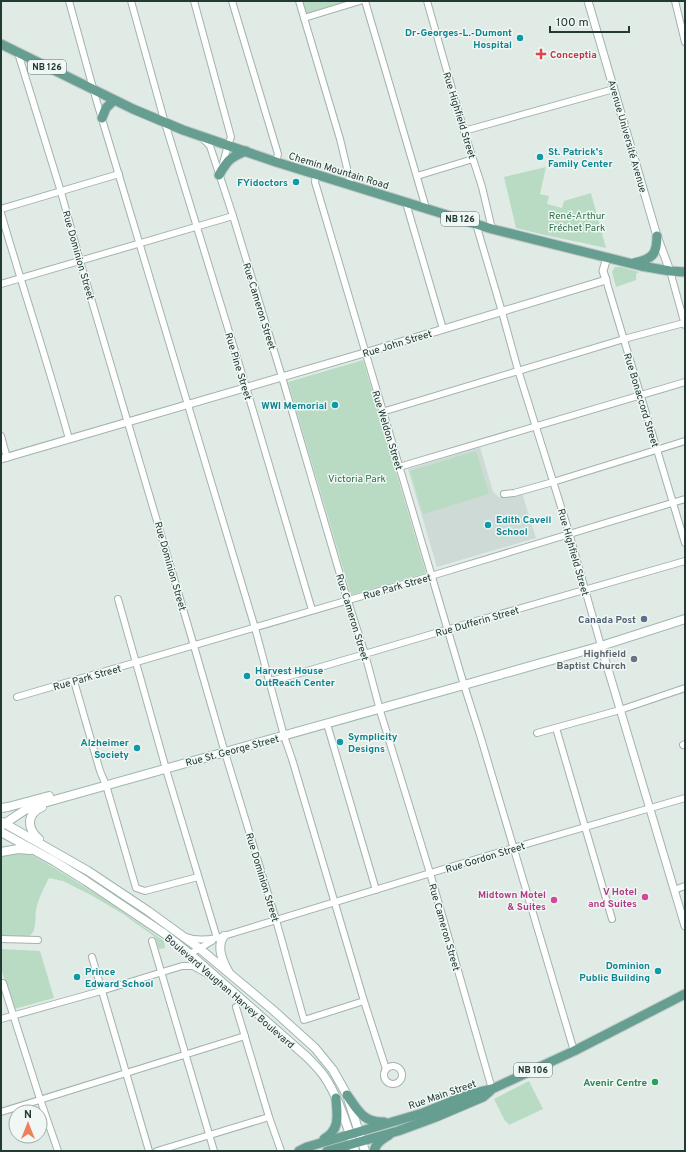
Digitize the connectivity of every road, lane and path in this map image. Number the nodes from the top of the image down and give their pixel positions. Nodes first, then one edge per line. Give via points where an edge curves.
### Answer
1 (69, 1) edge
2 (131, 1) edge
3 (194, 1) edge
4 (232, 1) edge
5 (299, 1) edge
6 (360, 1) edge
7 (365, 1) edge
8 (427, 1) edge
9 (588, 1) edge
10 (675, 1) edge
11 (304, 18) junction
12 (685, 42) edge
13 (1, 44) edge
14 (18, 53) junction
15 (614, 89) junction
16 (93, 90) junction
17 (114, 100) junction
18 (102, 118) junction
19 (165, 123) junction
20 (464, 131) junction
21 (200, 136) junction
22 (228, 145) junction
23 (246, 151) junction
24 (474, 159) junction
25 (276, 162) junction
26 (119, 174) junction
27 (316, 174) junction
28 (219, 176) junction
29 (417, 176) junction
30 (352, 185) junction
31 (61, 192) junction
32 (406, 202) junction
33 (426, 208) junction
34 (1, 209) edge
35 (1, 214) edge
36 (232, 216) junction
37 (476, 224) junction
38 (196, 226) junction
39 (492, 229) junction
40 (657, 236) junction
41 (140, 244) junction
42 (607, 257) junction
43 (80, 261) junction
44 (632, 264) junction
45 (670, 271) junction
46 (685, 272) edge
47 (20, 279) junction
48 (606, 280) junction
49 (1, 284) edge
50 (502, 312) junction
51 (684, 324) edge
52 (443, 329) junction
53 (624, 339) junction
54 (365, 353) junction
55 (518, 370) junction
56 (282, 377) junction
57 (685, 382) edge
58 (246, 387) junction
59 (641, 395) junction
60 (188, 405) junction
61 (382, 412) junction
62 (128, 422) junction
63 (536, 427) junction
64 (1, 436) edge
65 (69, 439) junction
66 (685, 440) edge
67 (657, 450) junction
68 (4, 458) edge
69 (399, 467) junction
70 (553, 482) junction
71 (504, 494) dead end
72 (685, 499) edge
73 (673, 503) junction
74 (570, 534) junction
75 (685, 543) edge
76 (685, 561) edge
77 (431, 576) junction
78 (585, 590) junction
79 (118, 599) dead end
80 (348, 600) junction
81 (312, 610) junction
82 (685, 619) edge
83 (254, 628) junction
84 (448, 630) junction
85 (194, 646) junction
86 (601, 646) junction
87 (365, 654) junction
88 (136, 663) junction
89 (74, 681) junction
90 (270, 681) junction
91 (464, 685) junction
92 (685, 688) edge
93 (17, 697) dead end
94 (380, 708) junction
95 (620, 710) junction
96 (328, 724) junction
97 (556, 728) junction
98 (537, 733) dead end
99 (284, 736) junction
100 (225, 753) junction
101 (166, 769) junction
102 (106, 785) junction
103 (76, 793) junction
104 (685, 798) edge
105 (1, 808) edge
106 (650, 808) junction
107 (2, 824) edge
108 (586, 828) junction
109 (1, 832) edge
110 (513, 848) junction
111 (35, 851) junction
112 (1, 852) edge
113 (58, 853) junction
114 (430, 873) junction
115 (198, 877) junction
116 (685, 886) edge
117 (376, 890) junction
118 (674, 890) junction
119 (335, 902) junction
120 (612, 919) dead end
121 (276, 920) junction
122 (685, 926) edge
123 (181, 935) junction
124 (220, 937) junction
125 (1, 940) edge
126 (38, 940) dead end
127 (152, 941) dead end
128 (199, 948) junction
129 (190, 954) junction
130 (92, 957) dead end
131 (161, 972) junction
132 (230, 973) junction
133 (1, 983) edge
134 (223, 983) junction
135 (101, 991) junction
136 (685, 994) edge
137 (364, 1001) junction
138 (236, 1007) dead end
139 (13, 1015) junction
140 (1, 1019) edge
141 (245, 1036) junction
142 (574, 1051) junction
143 (185, 1054) junction
144 (386, 1069) dead end
145 (126, 1072) junction
146 (492, 1089) junction
147 (347, 1095) junction
148 (336, 1098) junction
149 (40, 1099) junction
150 (1, 1112) edge
151 (269, 1117) junction
152 (395, 1121) junction
153 (398, 1130) junction
154 (209, 1136) junction
155 (356, 1140) edge
156 (316, 1144) junction
157 (58, 1151) edge
158 (149, 1151) edge
159 (157, 1151) edge
160 (214, 1151) edge
161 (281, 1151) edge
162 (299, 1151) edge
163 (327, 1151) edge
164 (365, 1151) edge
165 (374, 1151) edge

1 - 16 street
2 - 19 street, Rue Pine Street
3 - 22 street via 232,137
4 - 25 street via 278,154
5 - 11 street
6 - 11 street
7 - 29 street
8 - 20 street, Rue Highfield Street
9 - 15 street, Avenue Université Avenue
10 - 12 street
11 - 30 street
13 - 14 main road, Chemin Mountain Road / NB 126
14 - 16 main road, Chemin Mountain Road / NB 126
14 - 31 street, Rue Dominion Street
15 - 20 street
15 - 40 street, Avenue Université Avenue
16 - 17 main road, Chemin Mountain Road / NB 126
16 - 18 street
17 - 18 main road via 106,108
17 - 19 main road, Chemin Mountain Road / NB 126
18 - 26 street
19 - 21 main road, Chemin Mountain Road / NB 126
19 - 38 street, Rue Pine Street
20 - 24 street, Rue Highfield Street
21 - 22 main road, Chemin Mountain Road / NB 126
21 - 28 street, Rue Cameron Street via 210,146
22 - 23 main road, Chemin Mountain Road / NB 126
22 - 28 street
23 - 25 main road, Chemin Mountain Road / NB 126
23 - 28 main road via 226,162
24 - 29 street
24 - 39 street, Rue Highfield Street
25 - 27 main road, Chemin Mountain Road / NB 126
26 - 31 street
26 - 41 street
27 - 30 main road, Chemin Mountain Road / NB 126
27 - 54 street, Rue Weldon Street via 315,182
28 - 36 street, Rue Cameron Street
29 - 33 street
30 - 32 main road, Chemin Mountain Road / NB 126
31 - 34 street
31 - 43 street, Rue Dominion Street
32 - 33 main road, Chemin Mountain Road / NB 126
32 - 52 street
33 - 37 main road, Chemin Mountain Road / NB 126
35 - 47 street
36 - 38 street
36 - 56 street, Rue Cameron Street
37 - 39 main road, Chemin Mountain Road / NB 126
37 - 50 street, Rue Highfield Street
38 - 41 street
38 - 58 street, Rue Pine Street
39 - 42 main road, Chemin Mountain Road / NB 126
40 - 44 main road via 653,255 647,260
40 - 45 street, Avenue Université Avenue
41 - 43 street
41 - 60 street
42 - 44 main road, Chemin Mountain Road / NB 126
42 - 48 street, Rue Bonaccord Street via 603,271
43 - 47 street
43 - 62 street, Rue Dominion Street
44 - 45 main road, Chemin Mountain Road / NB 126
45 - 46 main road, Chemin Mountain Road / NB 126
45 - 51 street
47 - 49 street
47 - 65 street
48 - 50 street, Rue John Street
48 - 53 street, Rue Bonaccord Street
50 - 52 street, Rue John Street
50 - 55 street, Rue Highfield Street
51 - 53 street
52 - 54 street, Rue John Street
53 - 55 street
53 - 59 street, Rue Bonaccord Street
54 - 56 street, Rue John Street
54 - 61 street, Rue Weldon Street
55 - 61 street
55 - 63 street, Rue Highfield Street
56 - 58 street, Rue John Street
56 - 80 street, Rue Cameron Street
57 - 59 street
58 - 60 street, Rue John Street
58 - 81 street, Rue Pine Street
59 - 63 street
59 - 67 street, Rue Bonaccord Street
60 - 62 street, Rue John Street
60 - 83 street
61 - 69 street, Rue Weldon Street
62 - 65 street, Rue John Street
62 - 85 street, Rue Dominion Street
63 - 69 street
63 - 70 street, Rue Highfield Street
64 - 68 street
65 - 68 street, Rue John Street
66 - 67 street
67 - 70 street
67 - 73 street, Rue Bonaccord Street
69 - 77 street, Rue Weldon Street
70 - 71 street
70 - 74 street, Rue Highfield Street
72 - 73 street, Rue Park Street
73 - 74 street, Rue Park Street
73 - 75 street, Rue Bonaccord Street
74 - 77 street, Rue Park Street
74 - 78 street, Rue Highfield Street
76 - 78 street, Rue Dufferin Street
77 - 80 street, Rue Park Street
77 - 84 street, Rue Weldon Street
78 - 84 street, Rue Dufferin Street
78 - 86 street, Rue Highfield Street
79 - 88 street
80 - 81 street, Rue Park Street
80 - 87 street, Rue Cameron Street
81 - 83 street, Rue Park Street
82 - 86 main road, Rue St. George Street
83 - 85 street, Rue Park Street
83 - 90 street
84 - 87 street, Rue Dufferin Street
84 - 91 street, Rue Weldon Street
85 - 88 street, Rue Park Street
85 - 100 street, Rue Dominion Street
86 - 91 main road, Rue St. George Street
86 - 95 street, Rue Highfield Street
87 - 90 street, Rue Dufferin Street
87 - 94 street, Rue Cameron Street
88 - 89 street, Rue Park Street
88 - 101 street
89 - 93 street, Rue Park Street
89 - 102 street
90 - 99 street
91 - 94 main road, Rue St. George Street
91 - 110 street, Rue Weldon Street
92 - 95 street
94 - 96 main road, Rue St. George Street
94 - 114 street, Rue Cameron Street
95 - 97 street
95 - 106 street, Rue Highfield Street
96 - 99 main road, Rue St. George Street
96 - 117 street
97 - 98 street
97 - 108 street
99 - 100 main road, Rue St. George Street
99 - 119 street
100 - 101 main road, Rue St. George Street
100 - 121 street, Rue Dominion Street
101 - 102 main road, Rue St. George Street
101 - 115 street
102 - 103 main road, Rue St. George Street
102 - 115 street via 136,888 144,892
103 - 105 main road via 45,797
103 - 107 main road, Rue St. George Street via 30,808
103 - 113 main road via 38,809 31,818 33,834
104 - 106 street, Rue Gordon Street
106 - 108 street, Rue Gordon Street
106 - 118 street, Rue Highfield Street
107 - 113 main road, Boulevard Vaughan Harvey Boulevard
108 - 110 street, Rue Gordon Street
108 - 120 street
109 - 111 main road, Boulevard Vaughan Harvey Boulevard
110 - 114 street, Rue Gordon Street
110 - 142 street, Rue Weldon Street
111 - 112 main road via 18,848
111 - 129 main road, Boulevard Vaughan Harvey Boulevard via 123,905
113 - 123 main road, Boulevard Vaughan Harvey Boulevard via 119,891
114 - 117 street, Rue Gordon Street
114 - 146 street, Rue Cameron Street
115 - 124 street
116 - 118 street
117 - 119 street, Rue Gordon Street
118 - 122 street, Rue Highfield Street
119 - 121 street, Rue Gordon Street
119 - 137 street
121 - 124 street, Rue Gordon Street
121 - 137 street, Rue Dominion Street via 304,1020
123 - 124 street, Rue Gordon Street via 198,940
123 - 128 main road, Boulevard Vaughan Harvey Boulevard
124 - 128 street, Rue Gordon Street
124 - 132 main road via 222,958
125 - 126 street
127 - 131 street
128 - 129 street, Rue Gordon Street
128 - 132 main road, Boulevard Vaughan Harvey Boulevard
129 - 134 main road, Boulevard Vaughan Harvey Boulevard
130 - 135 street
131 - 134 street via 182,966 193,966
131 - 135 street
131 - 143 street
132 - 147 main road, Boulevard Vaughan Harvey Boulevard via 315,1048 333,1070
133 - 139 street
134 - 148 main road, Boulevard Vaughan Harvey Boulevard via 307,1057 324,1076
135 - 139 street
135 - 145 street
136 - 142 main road, NB 106
137 - 144 street
138 - 141 street
139 - 140 street
139 - 149 street
141 - 143 street
141 - 151 street
142 - 146 main road, NB 106
143 - 145 street
143 - 154 street
145 - 149 street
145 - 158 street
146 - 152 main road, Rue Main Street / NB 106 via 467,1095
146 - 153 main road, Rue Main Street / NB 106 via 483,1097
147 - 152 main road via 367,1119 375,1122
147 - 155 main road, Boulevard Vaughan Harvey Boulevard
148 - 155 main road, Boulevard Vaughan Harvey Boulevard
148 - 156 main road via 336,1128 330,1136
149 - 150 street
149 - 157 street
151 - 154 street
151 - 161 street
152 - 155 main road, Rue Main Street / NB 106
153 - 155 main road, Rue Main Street / NB 106
153 - 165 main road via 382,1139
154 - 159 street
154 - 160 street
155 - 156 main road, Rue Main Street / NB 106
155 - 163 main road, Rue Main Street / NB 106
155 - 164 main road, Boulevard Vaughan Harvey Boulevard
156 - 162 main road, Rue Main Street / NB 106

